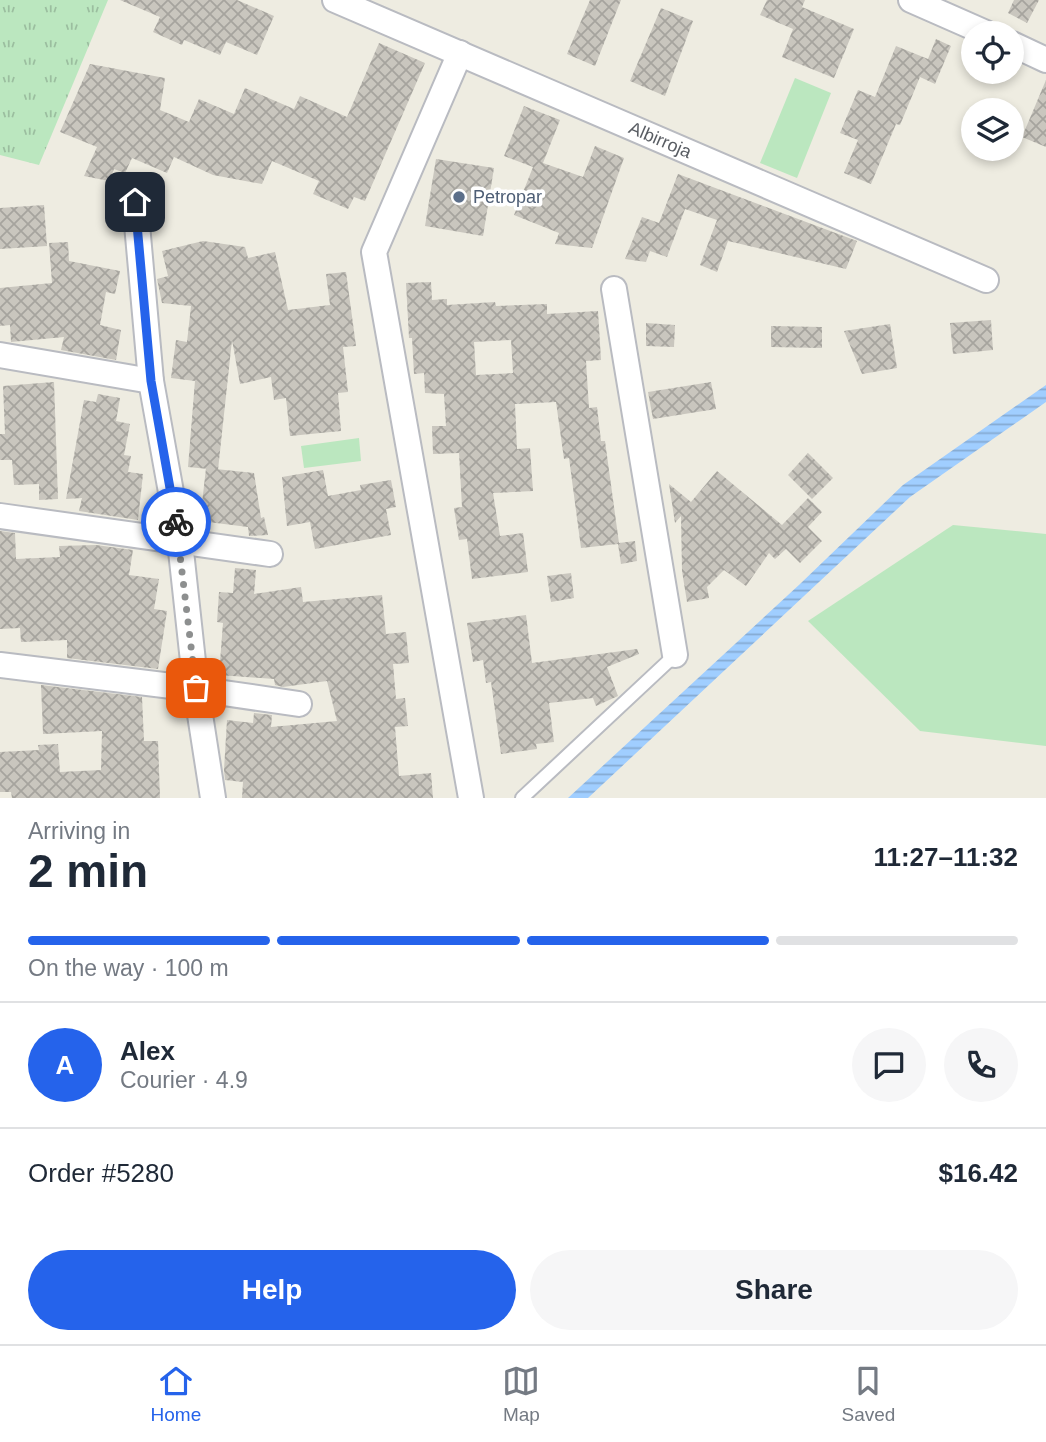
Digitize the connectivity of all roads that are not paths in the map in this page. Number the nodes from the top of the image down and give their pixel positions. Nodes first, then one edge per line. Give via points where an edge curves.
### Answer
1 (335, 0) edge
2 (911, 0) edge
3 (948, 7) edge
4 (968, 21) edge
5 (1024, 50) edge
6 (460, 53) junction
7 (1046, 60) edge
8 (135, 202) dead end
9 (986, 280) dead end
10 (614, 289) dead end
11 (0, 355) edge
12 (151, 381) junction
13 (0, 516) edge
14 (180, 542) junction
15 (270, 554) dead end
16 (675, 655) joint
17 (0, 664) edge
18 (196, 688) junction
19 (299, 704) dead end
20 (213, 798) edge
21 (471, 798) edge
22 (522, 798) edge

1 - 6 street, Albirroja
2 - 3 street
3 - 4 street
5 - 7 street
6 - 9 street, Albirroja
6 - 21 street via 374,252
8 - 12 street
10 - 16 street
11 - 12 street
12 - 14 street
13 - 14 street
14 - 15 street
14 - 18 street
16 - 22 lane
17 - 18 street
18 - 19 street
18 - 20 street

